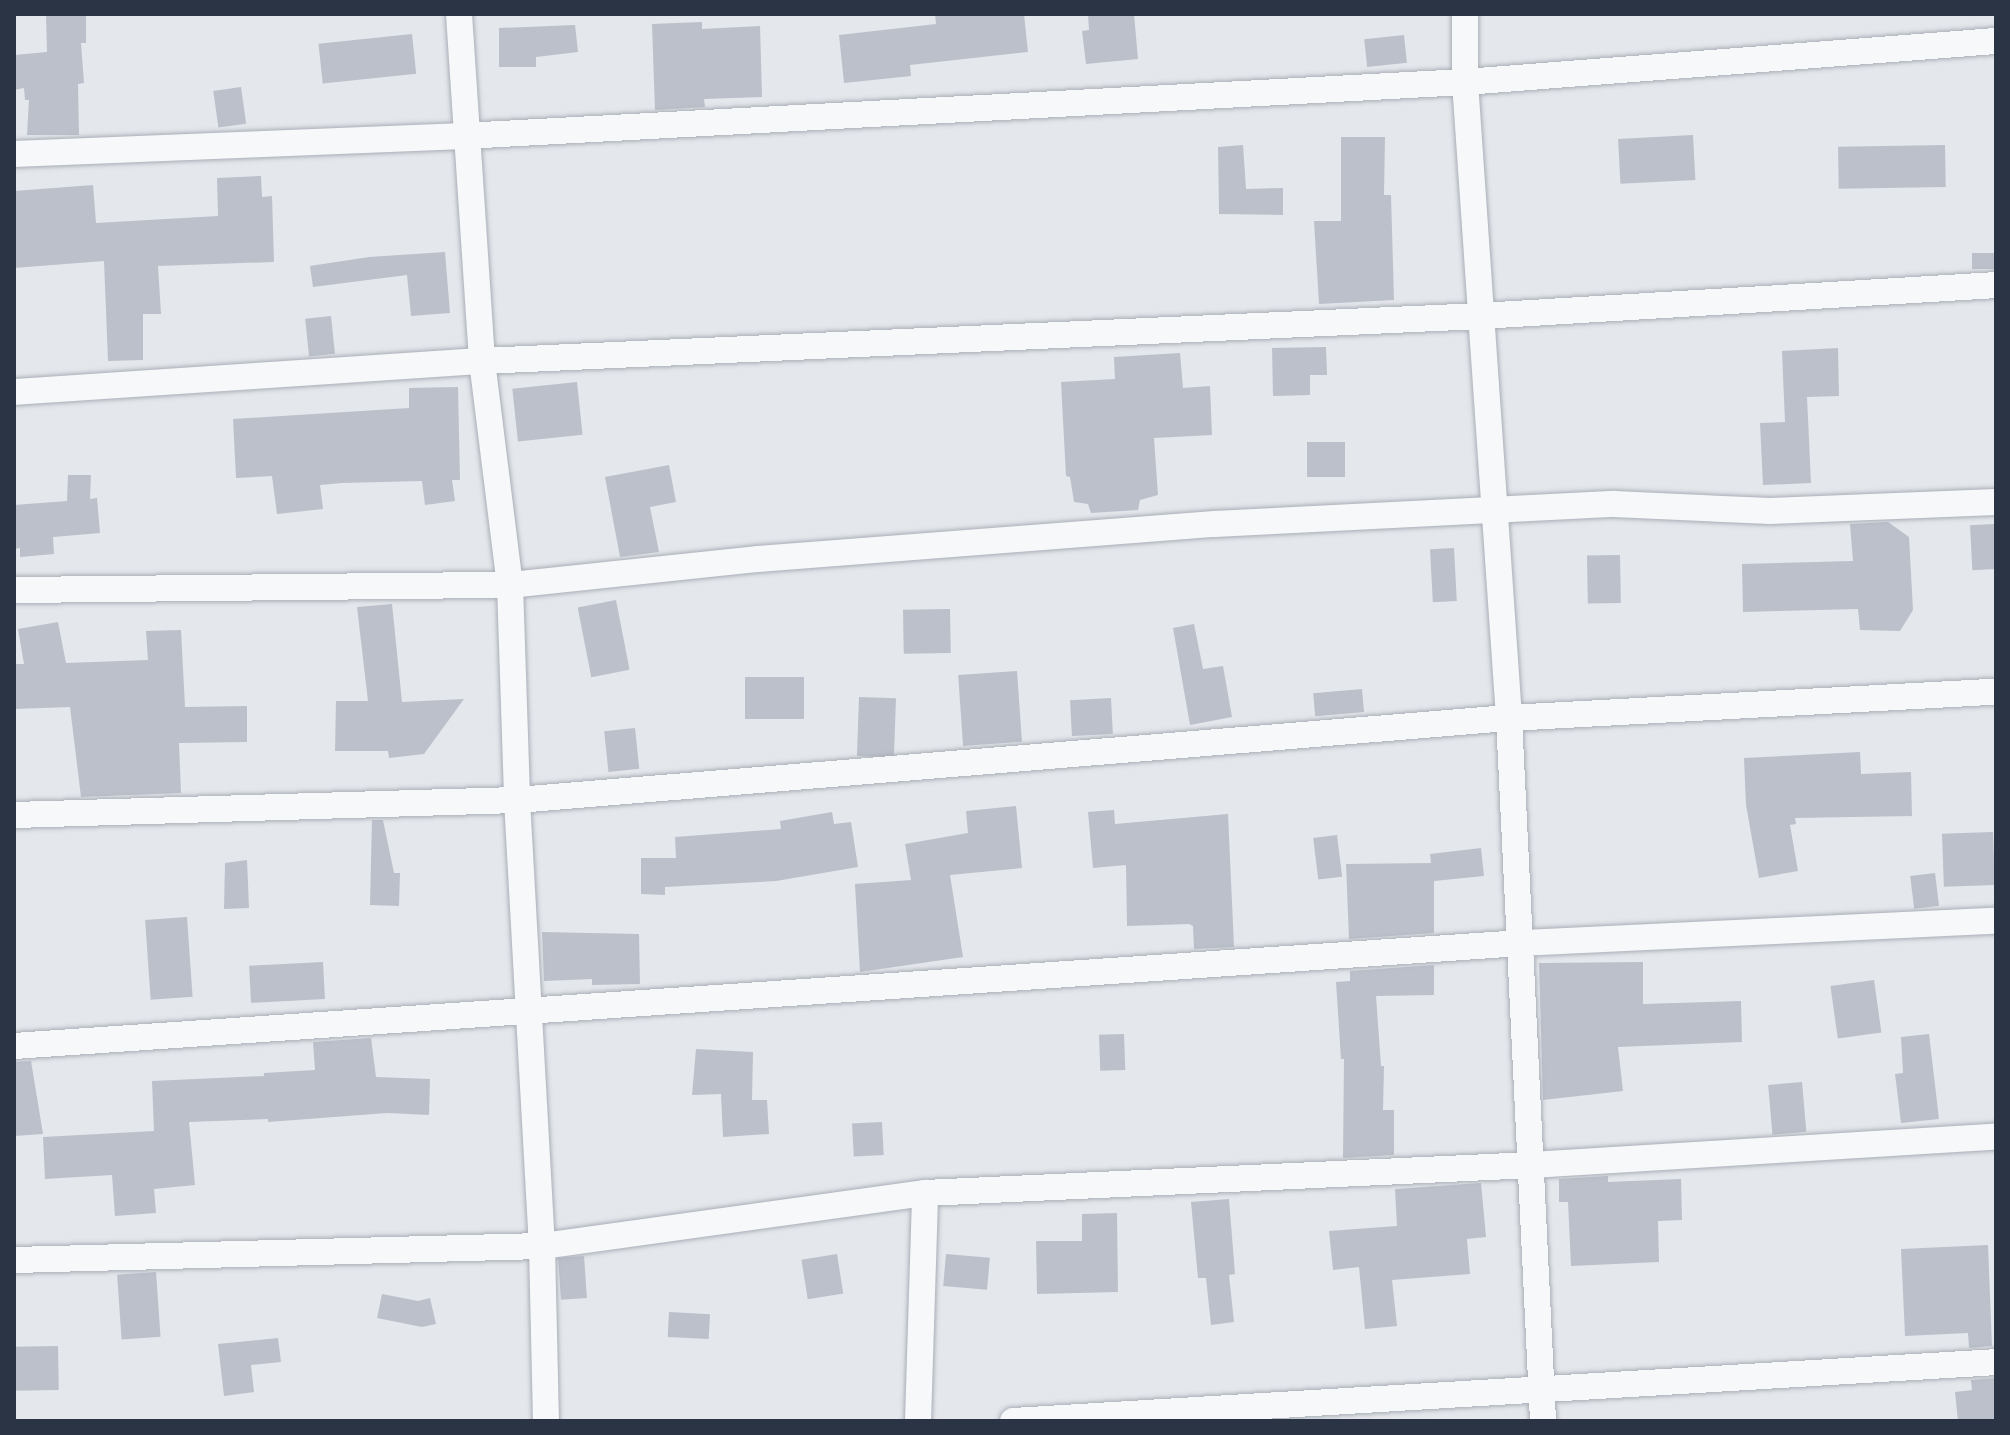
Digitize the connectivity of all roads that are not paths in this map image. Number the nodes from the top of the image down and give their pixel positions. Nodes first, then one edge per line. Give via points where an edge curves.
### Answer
1 (459, 14) edge
2 (1465, 14) edge
3 (1996, 41) edge
4 (1465, 82) junction
5 (464, 136) junction
6 (14, 154) edge
7 (1996, 285) edge
8 (1481, 316) junction
9 (482, 361) junction
10 (14, 392) edge
11 (1996, 502) edge
12 (1495, 512) junction
13 (510, 585) junction
14 (14, 590) edge
15 (1996, 692) edge
16 (1509, 718) junction
17 (517, 800) junction
18 (14, 815) edge
19 (1996, 921) edge
20 (1521, 943) junction
21 (529, 1011) junction
22 (14, 1046) edge
23 (1996, 1137) edge
24 (1532, 1165) junction
25 (925, 1193) junction
26 (542, 1246) junction
27 (14, 1260) edge
28 (1996, 1362) edge
29 (1540, 1390) junction
30 (546, 1421) edge
31 (918, 1421) edge
32 (1013, 1421) edge
33 (1543, 1421) edge

1 - 5 street
2 - 4 street
3 - 4 street
4 - 5 street
4 - 8 street
5 - 6 street
5 - 9 street
7 - 8 street
8 - 9 street
8 - 12 street
9 - 10 street
9 - 13 street
11 - 12 street via 1770,511 1614,504
12 - 13 street via 1215,524 758,559
12 - 16 street
13 - 14 street
13 - 17 street
15 - 16 street
16 - 17 street
16 - 20 street
17 - 18 street
17 - 21 street
19 - 20 street
20 - 21 street
20 - 24 street
21 - 22 street
21 - 26 street
23 - 24 street
24 - 25 street
24 - 29 street
25 - 26 street
25 - 31 street
26 - 27 street
26 - 30 street
28 - 29 street
29 - 32 street
29 - 33 street

